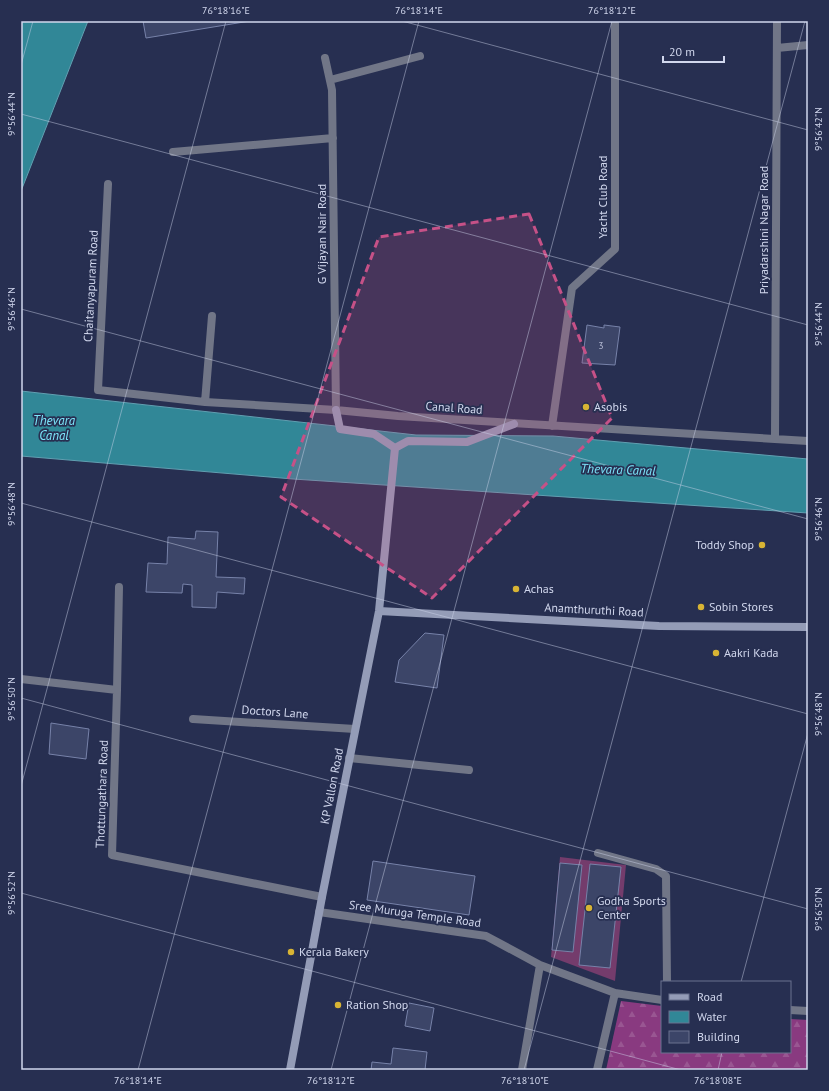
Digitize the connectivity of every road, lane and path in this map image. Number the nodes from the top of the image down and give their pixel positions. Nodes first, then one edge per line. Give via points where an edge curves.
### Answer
1 (615, 21) edge
2 (777, 21) edge
3 (808, 45) edge
4 (777, 48) junction
5 (420, 56) dead end
6 (325, 58) dead end
7 (330, 80) junction
8 (334, 138) junction
9 (173, 152) dead end
10 (108, 184) dead end
11 (212, 316) dead end
12 (98, 390) joint
13 (205, 402) junction
14 (336, 410) junction
15 (514, 424) junction
16 (552, 426) junction
17 (775, 438) junction
18 (808, 441) edge
19 (395, 448) junction
20 (119, 587) dead end
21 (379, 611) junction
22 (808, 627) edge
23 (21, 679) edge
24 (118, 690) junction
25 (193, 719) dead end
26 (355, 730) junction
27 (349, 758) junction
28 (469, 770) dead end
29 (598, 853) dead end
30 (322, 897) junction
31 (319, 912) junction
32 (540, 965) junction
33 (667, 981) edge
34 (615, 993) junction
35 (661, 1000) edge
36 (791, 1010) edge
37 (808, 1011) edge
38 (290, 1070) edge
39 (522, 1070) edge
40 (597, 1070) edge

1 - 16 street, Yacht Club Road via 614,249 572,288
2 - 4 street, Priyadarshini Nagar Road
3 - 4 street
4 - 17 street, Priyadarshini Nagar Road
5 - 7 street
6 - 7 street, G Vijayan Nair Road
7 - 8 street, G Vijayan Nair Road
8 - 9 street
8 - 14 street, G Vijayan Nair Road
10 - 12 street, Chaitanyapuram Road
11 - 13 street
12 - 13 street, Canal Road
13 - 14 street, Canal Road
14 - 15 street, Canal Road
14 - 19 street via 340,429 374,434
15 - 16 street, Canal Road
15 - 19 street via 467,442 408,441
16 - 17 street, Canal Road
17 - 18 street, Canal Road
19 - 21 street, KP Vallon Road
20 - 24 street
21 - 22 street, Anamthuruthi Road via 659,626
21 - 26 street, KP Vallon Road
23 - 24 street
24 - 30 street, Thottungathara Road via 112,855
25 - 26 street, Doctors Lane
26 - 27 street, KP Vallon Road
27 - 28 street
27 - 30 street, KP Vallon Road
29 - 33 street via 656,869 666,876
30 - 31 street, KP Vallon Road
31 - 32 street, Sree Muruga Temple Road via 486,936
31 - 38 street, KP Vallon Road
32 - 34 street, Sree Muruga Temple Road
32 - 39 street
34 - 35 street, Sree Muruga Temple Road
34 - 40 street
36 - 37 street

